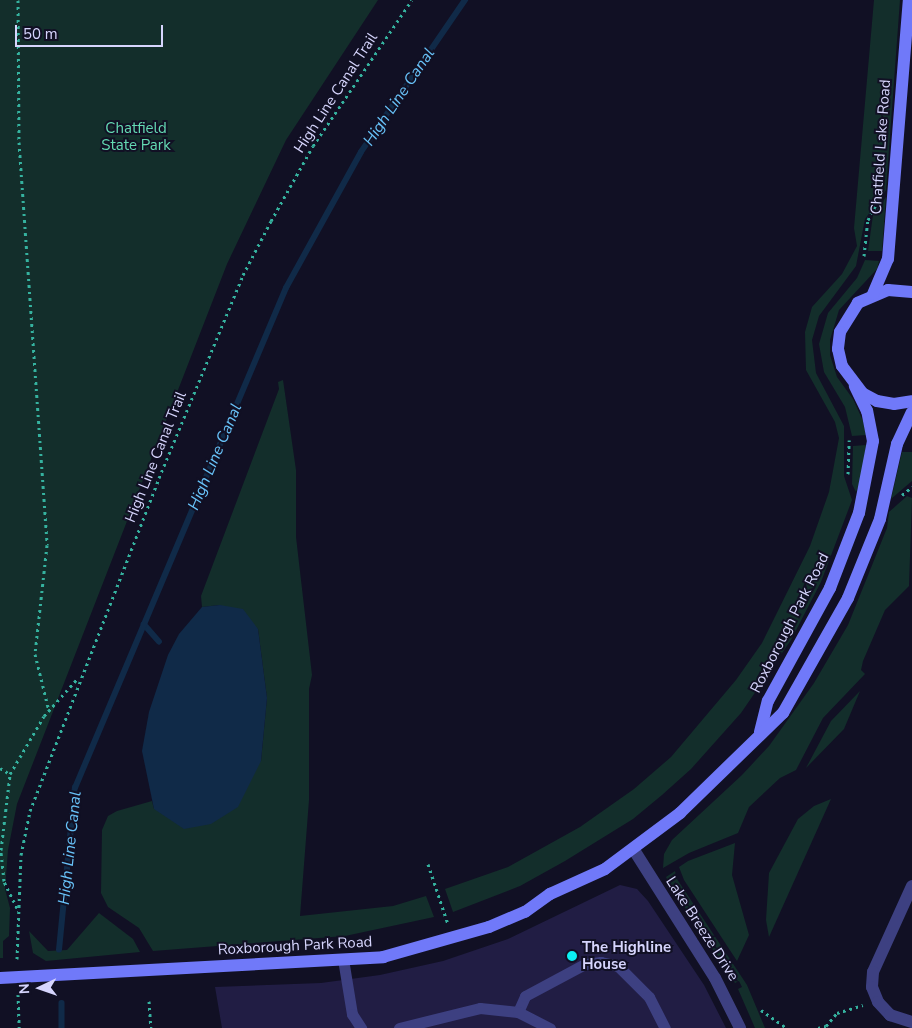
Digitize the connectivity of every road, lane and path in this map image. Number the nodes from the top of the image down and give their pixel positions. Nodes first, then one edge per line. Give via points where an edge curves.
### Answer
1 (18, 0) edge
2 (412, 0) edge
3 (909, 0) edge
4 (894, 189) junction
5 (864, 256) dead end
6 (912, 292) edge
7 (873, 294) junction
8 (856, 386) junction
9 (912, 401) edge
10 (912, 412) edge
11 (80, 677) junction
12 (49, 711) junction
13 (760, 732) junction
14 (0, 768) edge
15 (10, 774) junction
16 (634, 850) junction
17 (428, 864) dead end
18 (912, 886) edge
19 (18, 909) junction
20 (453, 939) junction
21 (17, 958) dead end
22 (343, 959) junction
23 (0, 978) edge
24 (18, 994) dead end
25 (149, 1001) dead end
26 (878, 1002) junction
27 (762, 1010) dead end
28 (518, 1012) junction
29 (912, 1022) edge
30 (19, 1028) edge
31 (151, 1028) edge
32 (361, 1028) edge
33 (399, 1028) edge
34 (550, 1028) edge
35 (665, 1028) edge
36 (740, 1028) edge
37 (787, 1028) edge
38 (818, 1028) edge

1 - 12 path via 19,142 46,545 34,654
2 - 11 path, High Line Canal Trail via 313,146 243,276
3 - 4 street, Chatfield Lake Road
4 - 5 path via 885,193 871,212
4 - 7 street, Chatfield Lake Road via 888,260
6 - 7 street via 888,290
7 - 8 street, Chatfield Lake Road via 853,310 840,332 838,349 842,366
8 - 9 street, Chatfield Lake Road via 877,401 894,404
8 - 13 street, Roxborough Park Road via 867,411 873,441 858,513 830,588 768,701
10 - 13 street, Roxborough Park Road via 897,444 880,519 848,598 783,713
11 - 12 path
11 - 19 path, High Line Canal Trail via 30,811 21,855
12 - 15 path
13 - 16 street, Roxborough Park Road via 696,798
14 - 15 path
15 - 19 path via 0,850 4,881
16 - 20 street, Roxborough Park Road via 550,894 525,912
16 - 36 street, Lake Breeze Drive via 715,978
17 - 20 path
18 - 26 street via 873,972 872,987
19 - 21 path, High Line Canal Trail
20 - 22 street, Roxborough Park Road via 364,960
22 - 23 street, Roxborough Park Road
22 - 32 lane via 352,1014
24 - 30 path
25 - 31 path
26 - 29 street via 890,1015
26 - 38 path via 838,1013 826,1026
27 - 37 path
28 - 33 lane via 480,1008
28 - 34 lane
28 - 35 lane via 525,996 585,964 601,962 618,966 649,997

